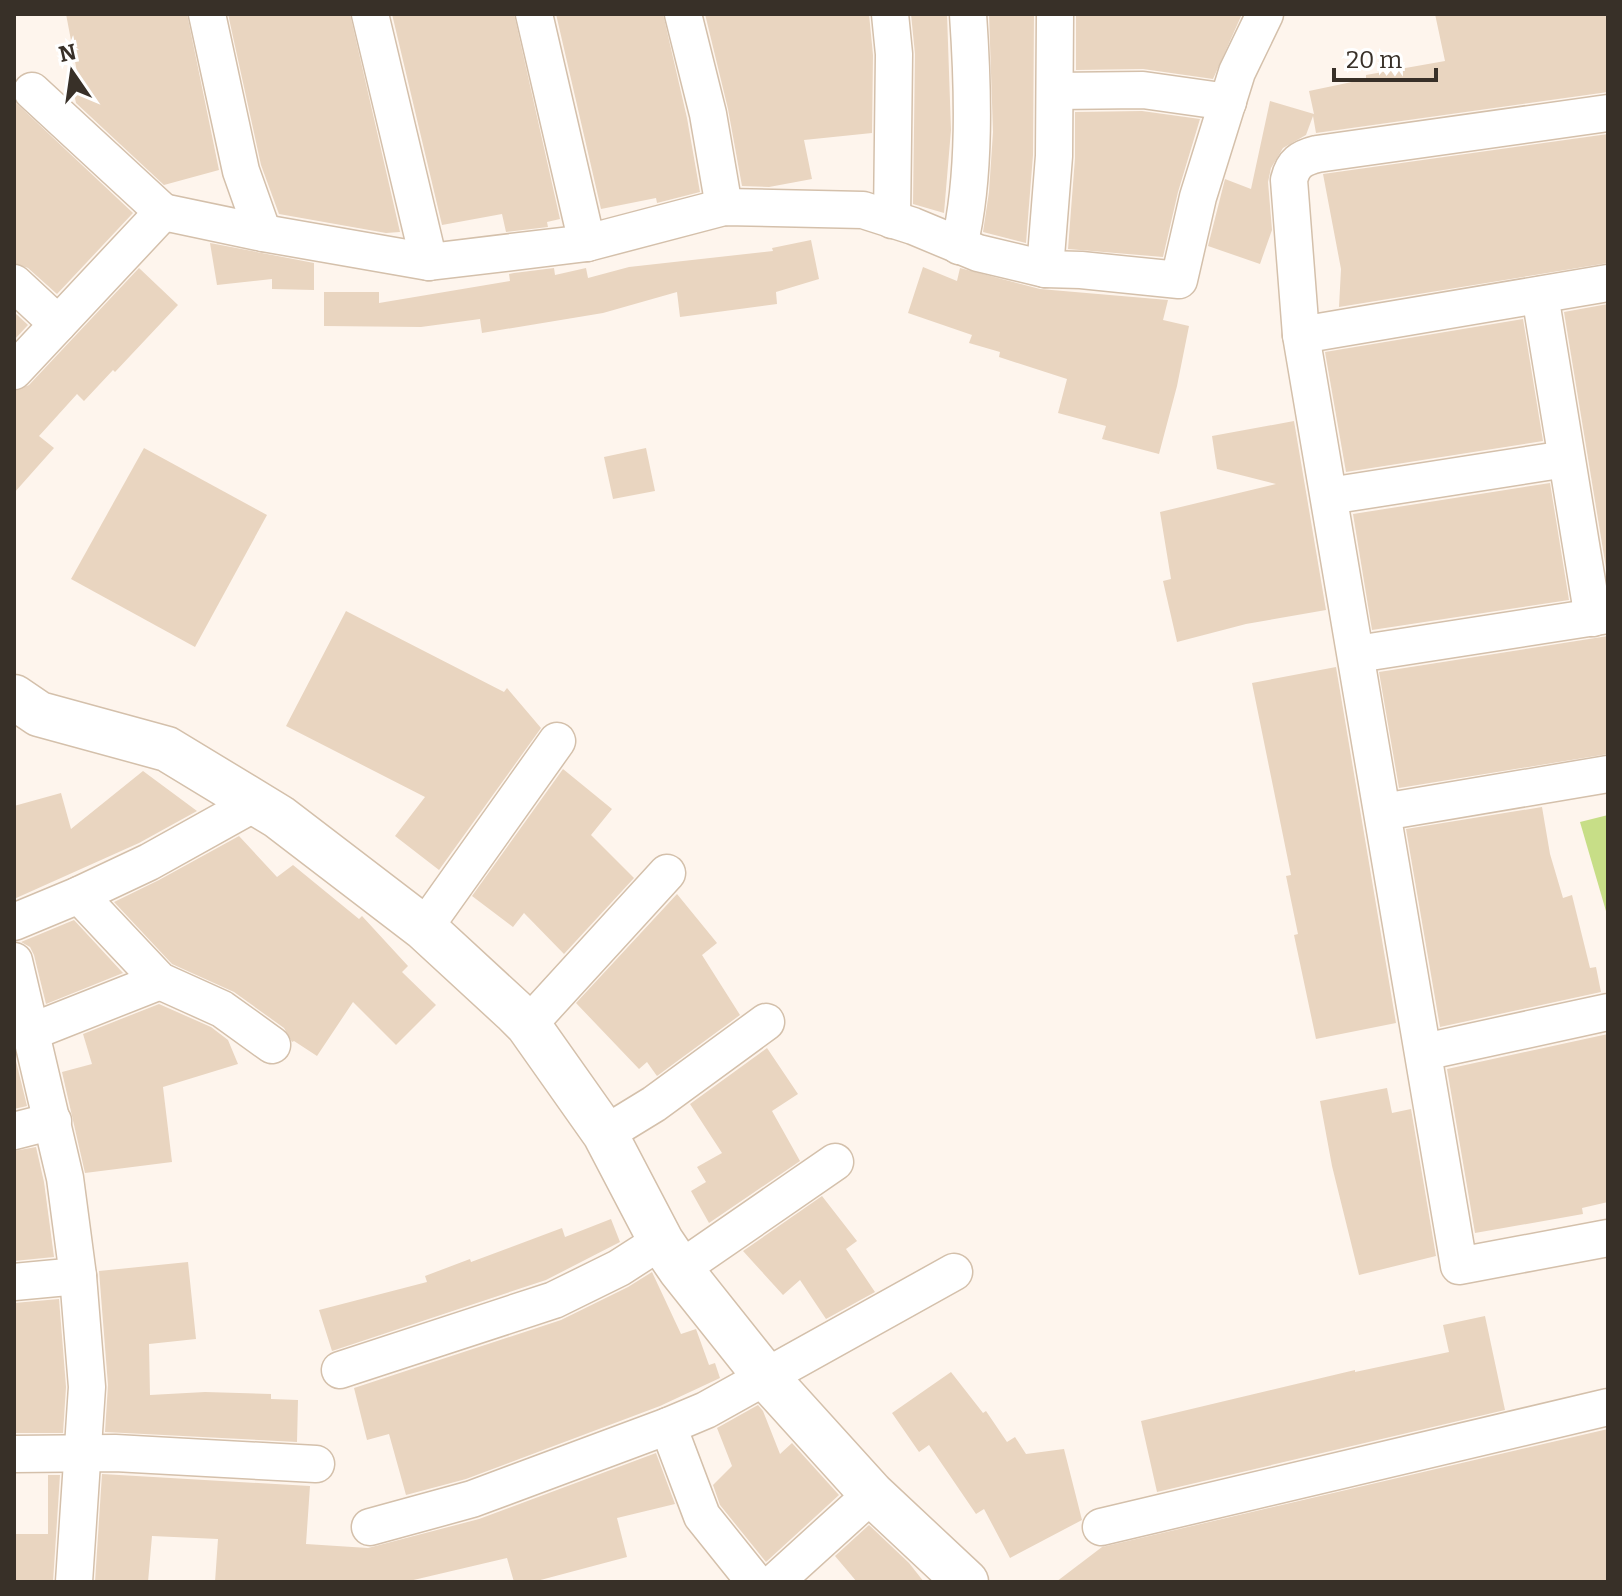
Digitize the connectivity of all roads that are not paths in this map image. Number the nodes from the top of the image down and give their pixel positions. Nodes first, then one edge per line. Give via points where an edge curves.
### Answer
1 (207, 14) edge
2 (370, 14) edge
3 (534, 14) edge
4 (683, 14) edge
5 (890, 14) edge
6 (968, 14) edge
7 (1055, 14) edge
8 (1265, 14) edge
9 (32, 91) dead end
10 (1055, 91) junction
11 (1228, 102) junction
12 (1608, 113) edge
13 (724, 207) junction
14 (163, 212) junction
15 (892, 220) junction
16 (263, 233) junction
17 (587, 243) junction
18 (959, 246) junction
19 (429, 262) junction
20 (1045, 269) junction
21 (14, 283) edge
22 (1608, 283) edge
23 (1540, 295) junction
24 (58, 324) junction
25 (1301, 335) junction
26 (14, 371) edge
27 (1566, 459) junction
28 (1329, 496) junction
29 (1600, 617) edge
30 (1357, 654) junction
31 (22, 709) edge
32 (557, 741) dead end
33 (1608, 774) edge
34 (255, 803) junction
35 (1383, 812) junction
36 (667, 873) dead end
37 (79, 895) junction
38 (14, 922) edge
39 (424, 928) junction
40 (14, 961) edge
41 (160, 981) junction
42 (1608, 1012) edge
43 (766, 1022) dead end
44 (528, 1025) junction
45 (31, 1032) junction
46 (272, 1045) dead end
47 (1424, 1052) junction
48 (53, 1121) junction
49 (14, 1131) edge
50 (605, 1134) junction
51 (835, 1162) dead end
52 (1608, 1238) edge
53 (670, 1255) junction
54 (954, 1272) dead end
55 (78, 1276) junction
56 (14, 1282) edge
57 (340, 1370) dead end
58 (766, 1377) junction
59 (1608, 1407) edge
60 (668, 1426) junction
61 (84, 1453) junction
62 (14, 1454) edge
63 (316, 1464) dead end
64 (872, 1494) junction
65 (370, 1527) dead end
66 (1101, 1527) dead end
67 (74, 1582) edge
68 (755, 1582) edge
69 (775, 1582) edge
70 (966, 1582) edge

1 - 16 street via 241,171
2 - 19 street
3 - 17 street
4 - 13 street
5 - 15 street
6 - 18 street via 968,212
7 - 10 street
8 - 11 street
9 - 14 street
10 - 11 street via 1143,90
10 - 20 street
11 - 20 street via 1179,280
12 - 25 street via 1303,158 1292,167 1289,180
13 - 15 street via 863,210
13 - 17 street
14 - 16 street
14 - 24 street
15 - 18 street
16 - 19 street
17 - 19 street
18 - 20 street
21 - 24 street
22 - 23 street
23 - 25 street
23 - 27 street
24 - 26 street
25 - 28 street
27 - 28 street
27 - 29 street
28 - 30 street
29 - 30 street
30 - 35 street
31 - 34 main road via 167,749
32 - 39 street
33 - 35 street
34 - 37 street
34 - 39 main road
35 - 47 street
36 - 44 street
37 - 38 street
37 - 41 street
39 - 44 main road
40 - 45 street
41 - 45 street
41 - 46 street via 222,1009
42 - 47 street
43 - 50 street
44 - 50 main road
45 - 48 street
47 - 52 street via 1459,1266
48 - 49 street
48 - 55 street via 71,1206
50 - 53 main road
51 - 53 street
53 - 57 street via 619,1268 554,1300
53 - 58 main road
54 - 58 street
55 - 56 street
55 - 61 street via 87,1387
58 - 60 street
58 - 64 main road
59 - 66 street
60 - 65 street via 472,1499
60 - 68 street via 702,1516
61 - 62 street
61 - 63 street
61 - 67 street
64 - 69 street
64 - 70 main road

